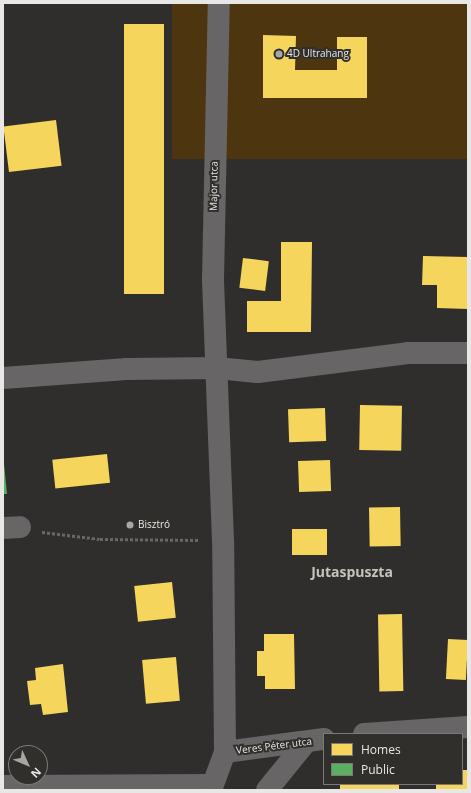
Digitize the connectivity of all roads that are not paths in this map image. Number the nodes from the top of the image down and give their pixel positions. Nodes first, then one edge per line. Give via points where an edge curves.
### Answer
1 (219, 3) edge
2 (468, 353) edge
3 (217, 368) junction
4 (3, 378) edge
5 (468, 727) edge
6 (379, 733) edge
7 (315, 740) edge
8 (225, 752) junction
9 (3, 786) edge
10 (211, 787) edge
11 (267, 790) edge

1 - 3 street, Major utca via 213,279
2 - 3 street via 408,353 258,372
3 - 4 street via 127,369
3 - 8 street, Major utca via 223,541
5 - 6 street
7 - 8 street, Veres Péter utca
7 - 11 street
8 - 10 street
9 - 10 street

